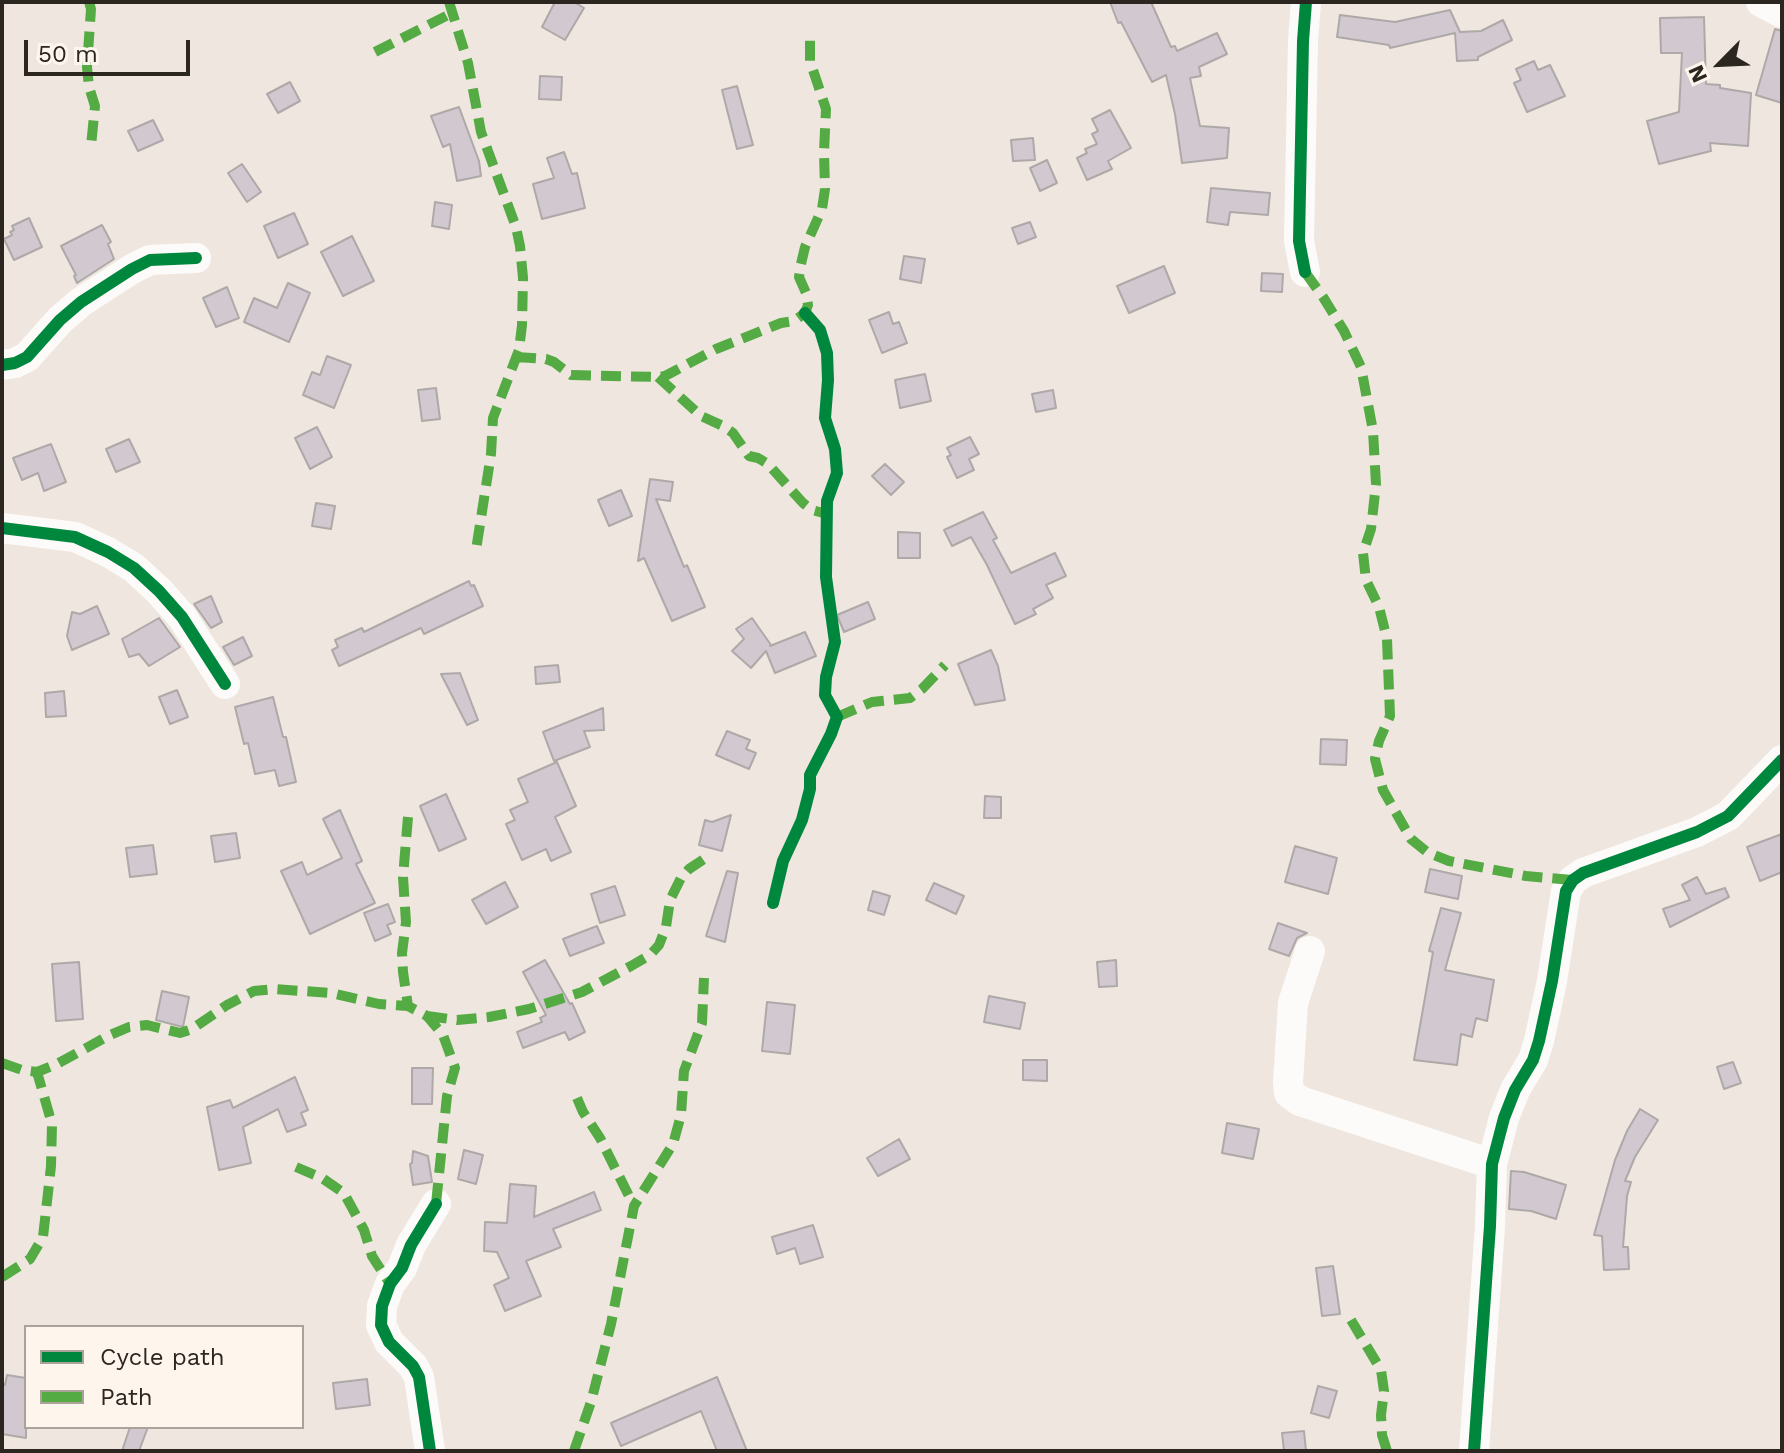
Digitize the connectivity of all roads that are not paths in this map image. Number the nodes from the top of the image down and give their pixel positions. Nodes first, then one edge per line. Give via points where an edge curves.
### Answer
1 (1306, 2) edge
2 (1761, 2) edge
3 (1782, 13) edge
4 (196, 258) dead end
5 (1305, 272) dead end
6 (2, 365) edge
7 (2, 528) edge
8 (225, 684) dead end
9 (1782, 760) edge
10 (1310, 951) dead end
11 (1492, 1164) junction
12 (436, 1204) dead end
13 (430, 1451) edge
14 (1474, 1451) edge

1 - 5 street via 1299,241
2 - 3 street
4 - 6 street via 150,260 132,269 81,302 27,357
7 - 8 street via 75,537 134,568 182,617
9 - 11 street via 1728,816 1573,880 1566,891 1539,1041 1504,1118
10 - 11 street via 1290,1018 1289,1093
11 - 14 street
12 - 13 street via 390,1284 381,1325 419,1377

